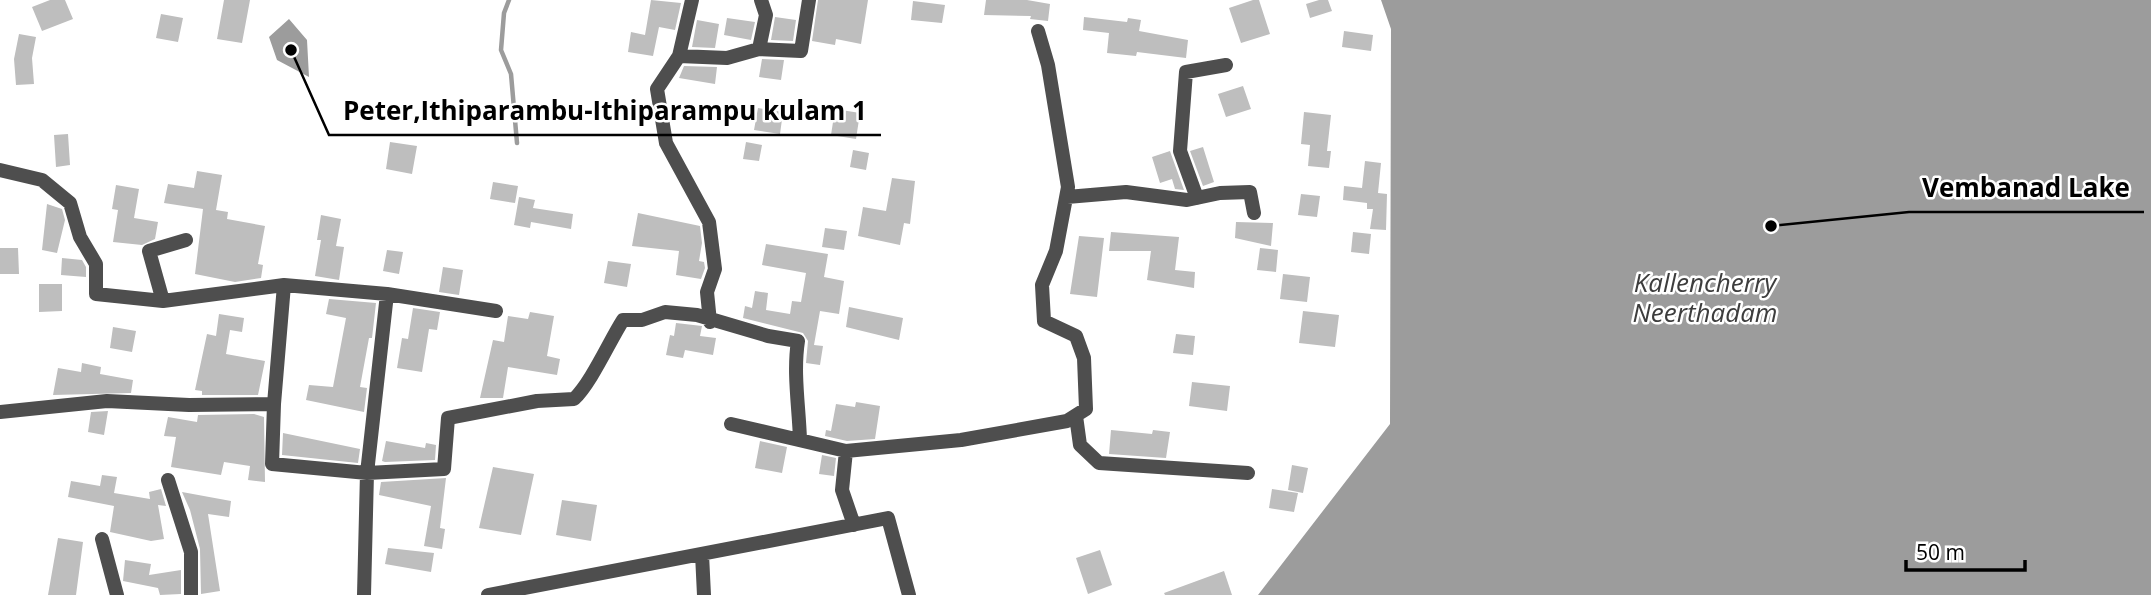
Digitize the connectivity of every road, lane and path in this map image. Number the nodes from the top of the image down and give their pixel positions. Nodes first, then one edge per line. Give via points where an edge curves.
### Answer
1 (692, 0) edge
2 (761, 0) edge
3 (809, 0) edge
4 (1038, 32) dead end
5 (760, 49) junction
6 (679, 56) junction
7 (1226, 65) dead end
8 (0, 170) edge
9 (1067, 197) junction
10 (1197, 198) junction
11 (1254, 213) dead end
12 (186, 240) dead end
13 (284, 285) junction
14 (387, 293) junction
15 (163, 301) junction
16 (496, 312) dead end
17 (710, 322) junction
18 (274, 404) junction
19 (0, 412) edge
20 (1076, 416) junction
21 (731, 424) dead end
22 (800, 440) junction
23 (846, 452) junction
24 (367, 473) junction
25 (1248, 473) dead end
26 (168, 480) dead end
27 (854, 525) junction
28 (102, 539) dead end
29 (702, 554) junction
30 (117, 595) edge
31 (191, 595) edge
32 (364, 595) edge
33 (488, 595) edge
34 (704, 595) edge
35 (909, 595) edge

1 - 6 street
2 - 5 street via 766,15
3 - 5 street via 801,51
4 - 9 street via 1048,65
5 - 6 street via 727,58
6 - 17 street via 657,89 666,143 709,222 715,269 707,292
7 - 10 street via 1186,72 1180,151
8 - 15 street via 42,180 70,203 80,237 96,264 96,294
9 - 10 street via 1126,192
9 - 20 street via 1056,251 1042,285 1044,321 1076,336 1084,358 1086,409
10 - 11 street via 1250,192
12 - 15 street via 149,251
13 - 14 street
13 - 15 street
13 - 18 street
14 - 16 street
14 - 24 street
17 - 22 street via 798,341 794,363
17 - 24 street via 697,315 665,312 642,320 623,320 584,390 574,399 537,401 448,418 444,468
18 - 19 street via 107,401
18 - 24 street via 272,464
20 - 23 street via 961,439
20 - 25 street via 1080,445 1099,463
21 - 22 street
22 - 23 street
23 - 27 street via 842,490
24 - 32 street
26 - 31 street via 191,552
27 - 29 street
27 - 35 street via 888,519
28 - 30 street
29 - 33 street
29 - 34 street

